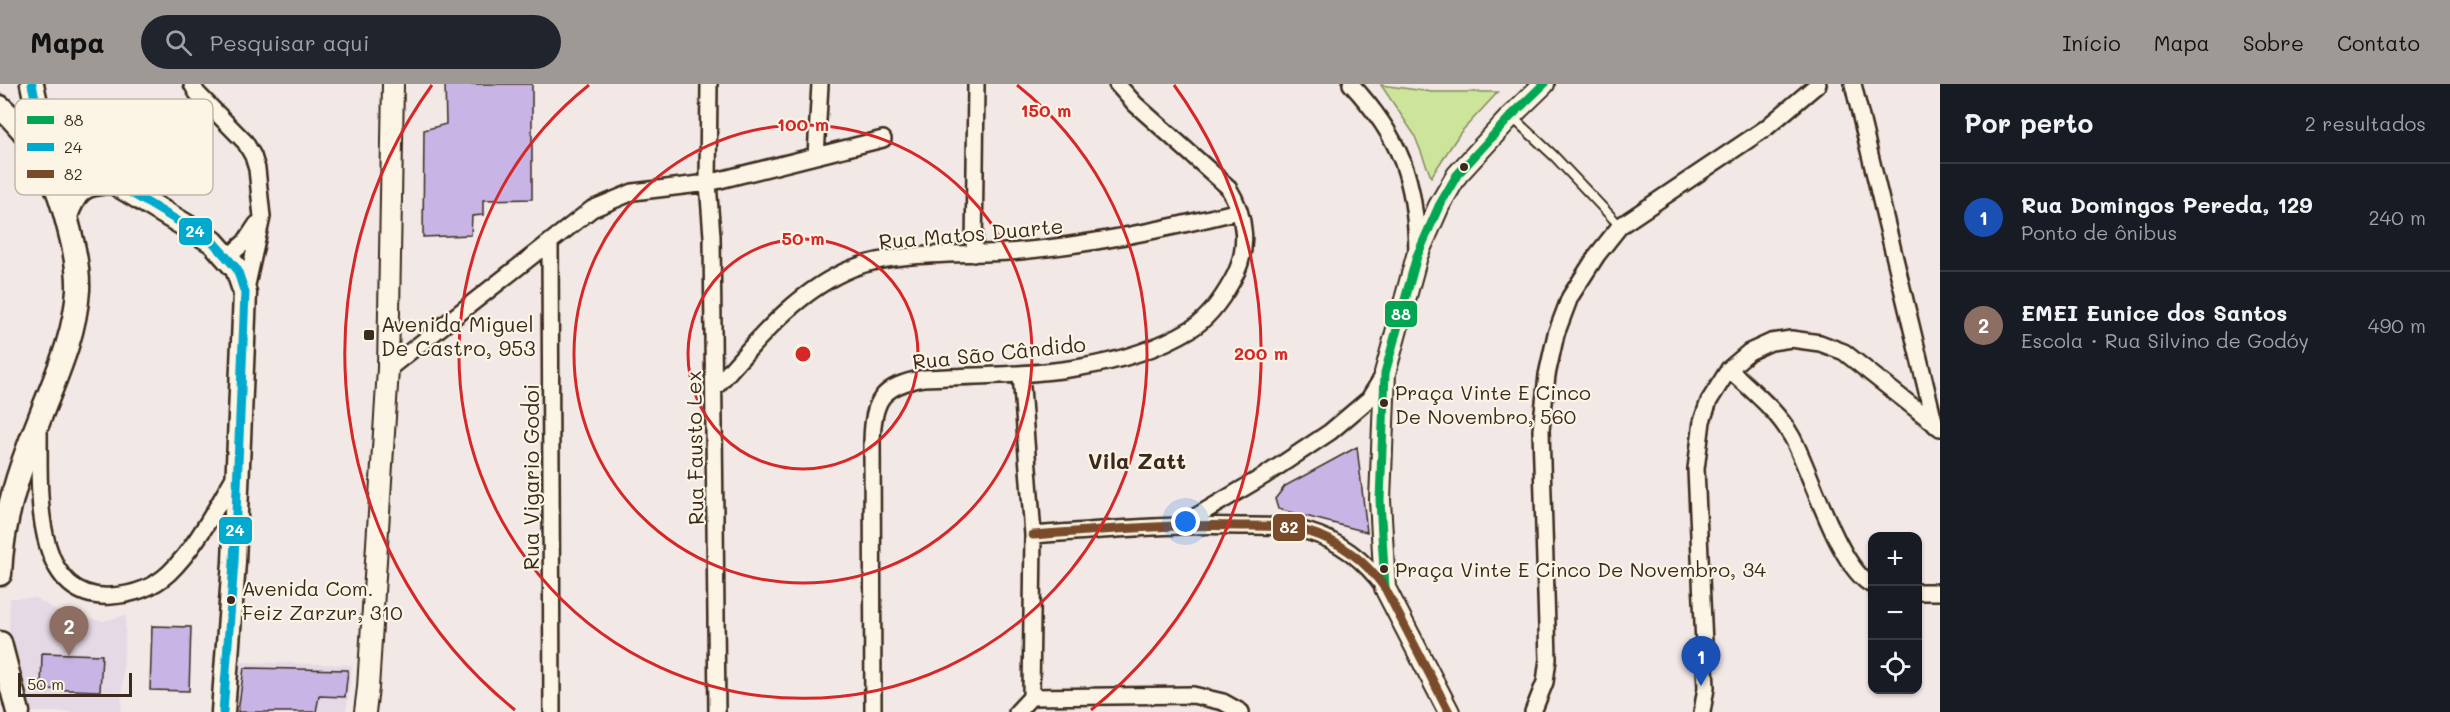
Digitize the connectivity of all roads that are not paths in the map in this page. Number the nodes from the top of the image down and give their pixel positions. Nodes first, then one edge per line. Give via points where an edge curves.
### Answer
1 (32, 84) edge
2 (192, 84) edge
3 (393, 84) edge
4 (709, 84) edge
5 (820, 84) edge
6 (976, 84) edge
7 (1117, 84) edge
8 (1351, 84) edge
9 (1544, 84) edge
10 (1818, 84) edge
11 (1853, 84) edge
12 (35, 99) edge
13 (203, 99) edge
14 (0, 107) edge
15 (213, 109) edge
16 (1511, 116) junction
17 (15, 122) edge
18 (883, 140) dead end
19 (816, 156) junction
20 (708, 183) junction
21 (60, 195) edge
22 (76, 195) edge
23 (135, 195) edge
24 (1239, 211) junction
25 (66, 216) junction
26 (262, 217) junction
27 (1620, 226) junction
28 (550, 242) junction
29 (974, 254) junction
30 (1417, 256) junction
31 (228, 257) junction
32 (245, 293) junction
33 (388, 369) junction
34 (1729, 369) junction
35 (1385, 373) junction
36 (1021, 374) junction
37 (714, 389) junction
38 (39, 418) junction
39 (1937, 427) edge
40 (237, 473) junction
41 (1183, 524) junction
42 (1033, 535) junction
43 (0, 574) edge
44 (1868, 582) edge
45 (1385, 588) junction
46 (1922, 592) edge
47 (1940, 592) edge
48 (0, 643) edge
49 (1031, 697) junction
50 (18, 712) edge
51 (223, 712) edge
52 (364, 712) edge
53 (552, 712) edge
54 (717, 712) edge
55 (873, 712) edge
56 (1017, 712) edge
57 (1241, 712) edge
58 (1449, 712) edge
59 (1533, 712) edge
60 (1702, 712) edge

1 - 12 main road
2 - 13 street
3 - 33 street
4 - 20 street, Rua Fausto Lex
5 - 19 street
6 - 29 street
7 - 24 street, Rua São Cândido via 1228,186
8 - 30 street via 1400,153 1413,197
9 - 16 street
10 - 27 street via 1766,128
11 - 39 street
14 - 17 main road
15 - 26 street via 245,142 253,156
16 - 27 lane
16 - 30 street via 1457,175
18 - 19 street
19 - 20 street
20 - 28 street via 653,188 612,200 592,209
20 - 37 street, Rua Fausto Lex
21 - 25 main road
22 - 25 main road
23 - 31 main road via 203,235
24 - 29 street, Rua Matos Duarte via 1165,230 1070,246
24 - 36 street, Rua São Cândido via 1245,239 1238,272 1213,310 1192,328 1152,348 1104,363
25 - 38 main road via 78,289 74,323
26 - 31 street via 245,242
26 - 32 street
27 - 59 street via 1570,297 1547,375 1541,430 1548,659 1545,682
28 - 33 street
28 - 53 street, Rua Vigario Godoi
29 - 37 street, Rua Matos Duarte via 885,259 854,267 821,284 780,317
30 - 35 street
31 - 32 main road via 237,269
32 - 40 main road
33 - 52 street
34 - 39 street via 1749,352 1771,342 1791,339 1820,343 1844,352
34 - 44 street via 1775,413 1791,436 1843,551
34 - 60 street via 1709,401 1702,421 1696,469 1706,688
35 - 41 street via 1369,399 1330,432
35 - 45 street via 1380,500
36 - 42 street
36 - 55 street, Rua São Cândido via 909,381 886,393 874,410
37 - 54 street, Rua Fausto Lex
38 - 40 street via 43,531 53,564 66,581 85,592 126,595 153,585 168,574 190,550
38 - 43 main road via 9,510
40 - 51 main road
41 - 42 street
41 - 45 street via 1308,531 1331,540 1354,556
42 - 49 street
45 - 58 street
46 - 47 street
48 - 50 main road
49 - 56 street
49 - 57 street via 1193,695 1223,702

